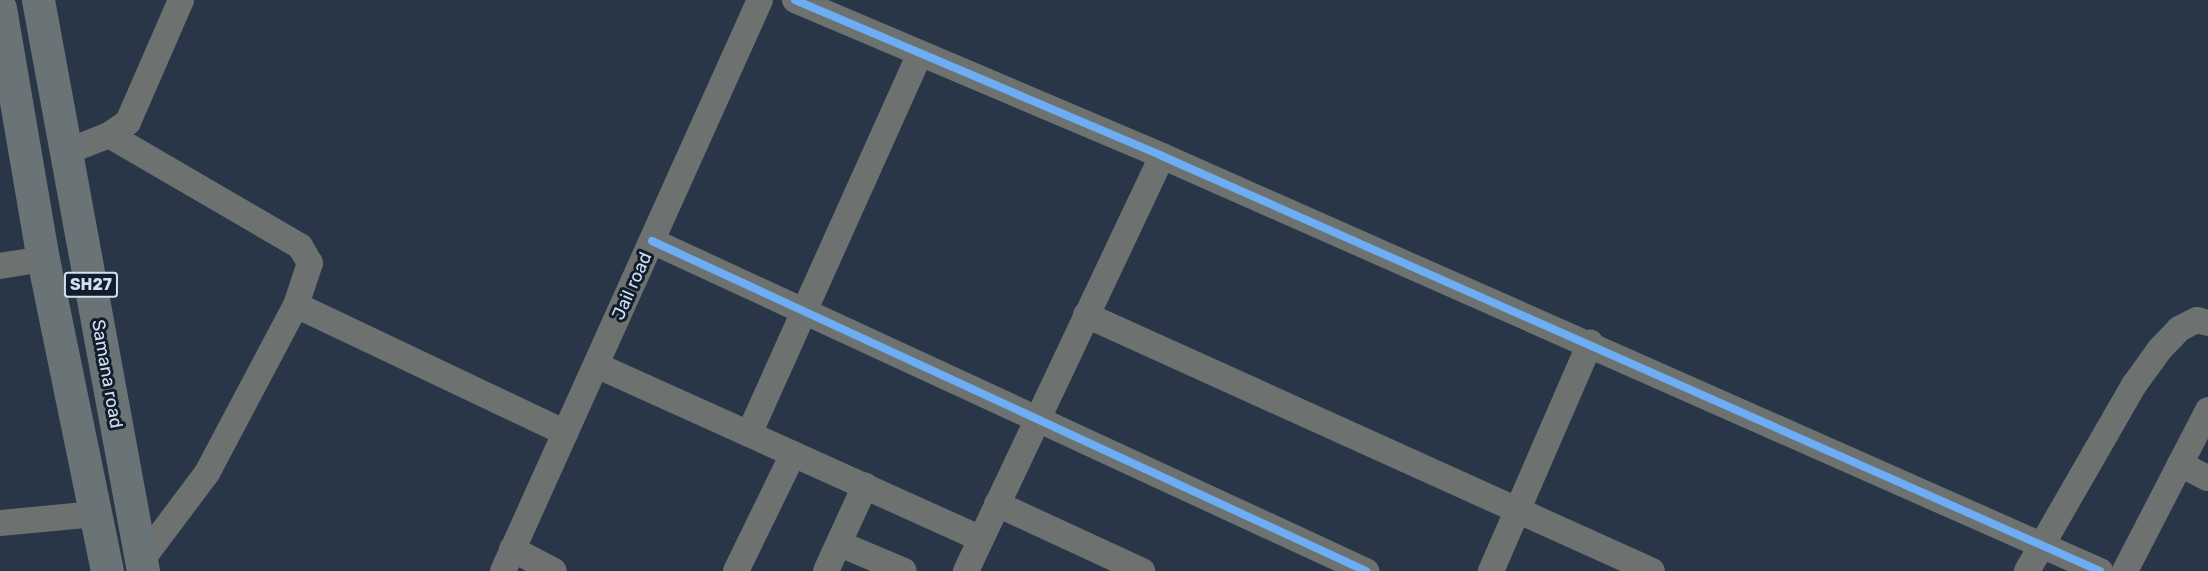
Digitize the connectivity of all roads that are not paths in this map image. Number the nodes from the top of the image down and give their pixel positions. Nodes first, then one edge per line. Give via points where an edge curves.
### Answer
1 (38, 0) edge
2 (181, 0) edge
3 (760, 0) edge
4 (795, 0) edge
5 (0, 8) edge
6 (920, 55) junction
7 (109, 135) junction
8 (66, 152) junction
9 (1162, 156) junction
10 (652, 241) junction
11 (43, 259) junction
12 (0, 266) edge
13 (296, 304) junction
14 (804, 310) junction
15 (1086, 315) junction
16 (2208, 323) edge
17 (1590, 344) junction
18 (596, 364) junction
19 (2208, 410) edge
20 (1039, 417) junction
21 (565, 433) junction
22 (749, 434) junction
23 (793, 454) junction
24 (2180, 464) junction
25 (2208, 478) edge
26 (865, 486) junction
27 (997, 504) junction
28 (1516, 512) junction
29 (96, 514) junction
30 (0, 523) edge
31 (981, 539) junction
32 (2042, 543) junction
33 (840, 544) junction
34 (508, 560) edge
35 (142, 566) edge
36 (107, 571) edge
37 (554, 571) edge
38 (736, 571) edge
39 (826, 571) edge
40 (904, 571) edge
41 (966, 571) edge
42 (1142, 571) edge
43 (1366, 571) edge
44 (1491, 571) edge
45 (1652, 571) edge
46 (2027, 571) edge
47 (2100, 571) edge
48 (2125, 571) edge

1 - 8 main road, Samana road / SH27
2 - 7 street via 137,107 128,122
3 - 10 street, Jail road
4 - 6 street
5 - 11 main road, Samana road / SH27
6 - 9 street
6 - 14 street
7 - 8 street
7 - 13 street via 300,246 310,263
8 - 35 main road, Samana road / SH27
9 - 15 street
9 - 17 street
10 - 14 street
10 - 18 street, Jail road
11 - 12 street
11 - 29 main road, Samana road / SH27
13 - 21 street
13 - 35 street via 207,473
14 - 20 street
14 - 22 street
15 - 20 street
15 - 28 street
16 - 32 street via 2198,320 2179,329 2160,349 2134,385
17 - 28 street
17 - 32 street
18 - 21 street, Jail road
18 - 22 street
19 - 24 street
20 - 27 street
20 - 43 street
21 - 34 street, Jail road
22 - 23 street
23 - 26 street
23 - 38 street
24 - 25 street
24 - 48 street
26 - 31 street
26 - 33 street
27 - 31 street
27 - 42 street
28 - 44 street
28 - 45 street
29 - 30 street
29 - 36 main road, Samana road / SH27
31 - 41 street
32 - 46 street
32 - 47 street
33 - 39 street
33 - 40 street
34 - 37 street

